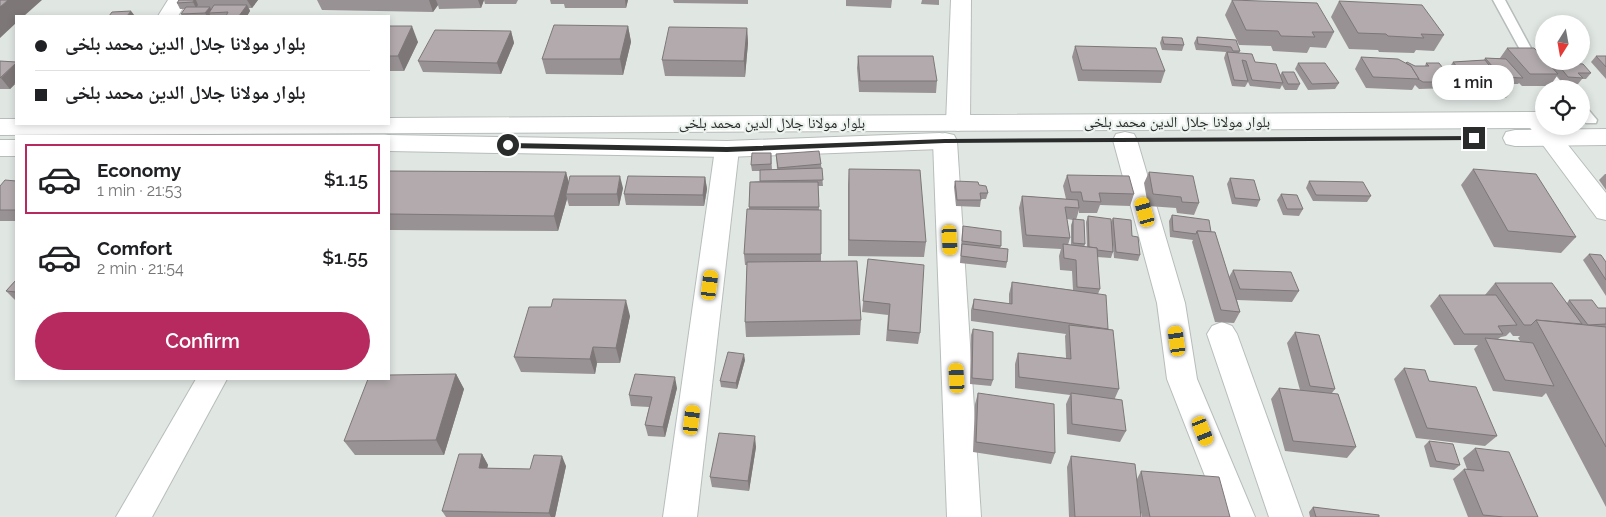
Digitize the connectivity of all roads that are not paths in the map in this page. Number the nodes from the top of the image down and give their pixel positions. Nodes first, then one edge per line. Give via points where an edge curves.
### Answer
1 (178, 0) edge
2 (961, 0) edge
3 (1499, 0) edge
4 (169, 15) edge
5 (1553, 80) edge
6 (1535, 126) edge
7 (1535, 126) edge
8 (0, 127) edge
9 (79, 129) edge
10 (952, 132) junction
11 (1551, 135) edge
12 (1124, 140) junction
13 (390, 143) edge
14 (0, 148) edge
15 (15, 148) edge
16 (727, 149) junction
17 (1606, 211) edge
18 (1222, 334) dead end
19 (211, 380) edge
20 (133, 517) edge
21 (680, 517) edge
22 (964, 517) edge
23 (1238, 517) edge
24 (1286, 517) edge

1 - 4 main road
2 - 10 main road
3 - 5 lane via 1527,52
6 - 10 main road, بلوار مولانا جلال الدین محمد بلخی
7 - 12 main road, بلوار مولانا جلال الدین محمد بلخی
8 - 9 main road, بلوار مولانا جلال الدین محمد بلخی
9 - 10 main road, بلوار مولانا جلال الدین محمد بلخی
10 - 12 main road, بلوار مولانا جلال الدین محمد بلخی
10 - 16 main road, بلوار مولانا جلال الدین محمد بلخی
10 - 22 main road
11 - 17 main road
12 - 23 main road via 1171,303 1182,379
13 - 16 main road, بلوار مولانا جلال الدین محمد بلخی
14 - 15 main road
16 - 21 main road
18 - 24 main road
19 - 20 main road

